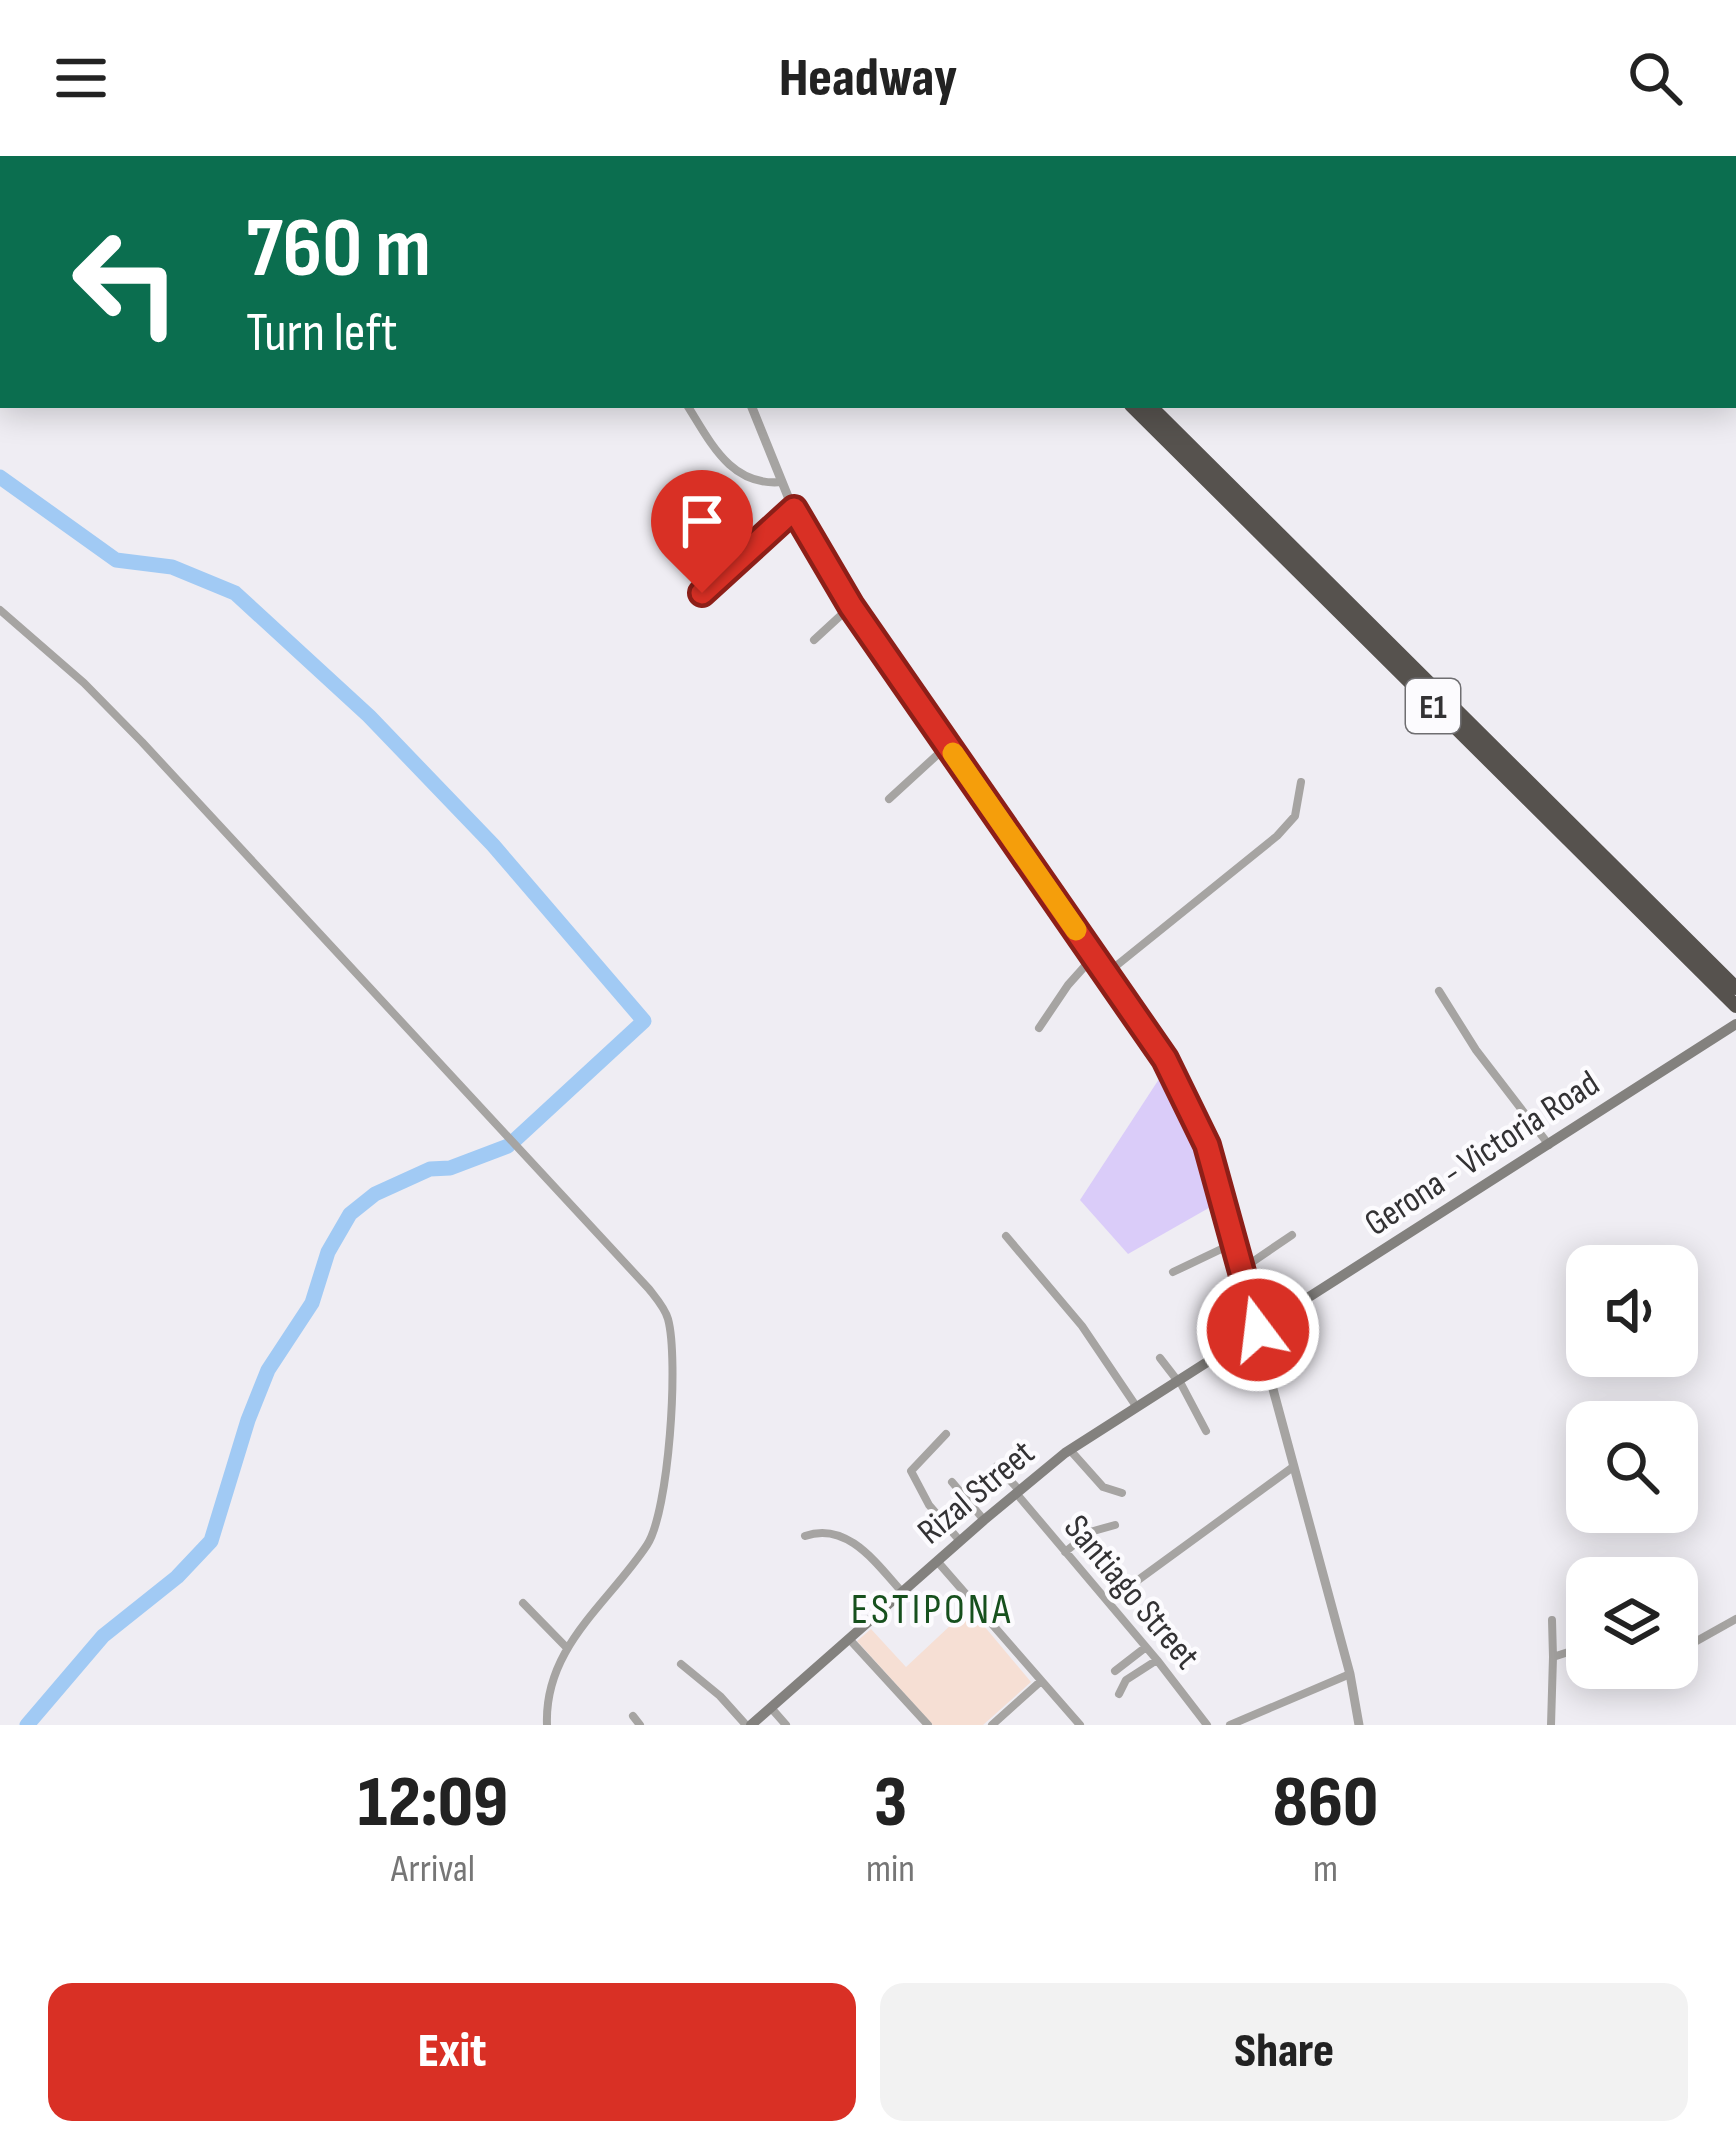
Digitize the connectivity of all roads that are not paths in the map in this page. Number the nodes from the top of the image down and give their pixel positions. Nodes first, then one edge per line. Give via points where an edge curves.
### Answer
1 (689, 408) edge
2 (752, 408) edge
3 (1134, 408) edge
4 (1152, 408) edge
5 (782, 482) junction
6 (794, 509) junction
7 (702, 593) dead end
8 (851, 606) junction
9 (0, 610) edge
10 (814, 640) dead end
11 (948, 745) junction
12 (1301, 782) dead end
13 (889, 799) dead end
14 (1094, 956) junction
15 (1106, 974) junction
16 (1736, 988) edge
17 (1439, 992) dead end
18 (1736, 1006) edge
19 (1736, 1024) edge
20 (1040, 1028) dead end
21 (1549, 1145) junction
22 (1292, 1235) dead end
23 (1006, 1236) dead end
24 (1234, 1244) junction
25 (1242, 1269) junction
26 (1174, 1272) dead end
27 (1248, 1294) junction
28 (1215, 1311) dead end
29 (1258, 1330) junction
30 (1160, 1358) dead end
31 (1178, 1379) junction
32 (1136, 1406) junction
33 (1206, 1431) dead end
34 (946, 1434) dead end
35 (1070, 1450) junction
36 (997, 1466) dead end
37 (1293, 1467) junction
38 (952, 1482) dead end
39 (1018, 1492) junction
40 (1122, 1493) dead end
41 (983, 1520) junction
42 (1115, 1526) dead end
43 (806, 1536) dead end
44 (960, 1541) junction
45 (1065, 1552) junction
46 (937, 1562) junction
47 (903, 1593) junction
48 (1108, 1602) junction
49 (523, 1603) dead end
50 (1736, 1619) edge
51 (1552, 1620) dead end
52 (1698, 1640) edge
53 (851, 1641) junction
54 (1146, 1647) junction
55 (567, 1648) junction
56 (1566, 1653) edge
57 (1553, 1657) junction
58 (1157, 1660) junction
59 (681, 1664) dead end
60 (1114, 1671) dead end
61 (1349, 1674) junction
62 (1041, 1681) junction
63 (1119, 1694) dead end
64 (772, 1709) junction
65 (633, 1716) dead end
66 (547, 1725) edge
67 (640, 1725) edge
68 (748, 1725) edge
69 (786, 1725) edge
70 (928, 1725) edge
71 (992, 1725) edge
72 (1080, 1725) edge
73 (1207, 1725) edge
74 (1230, 1725) edge
75 (1359, 1725) edge
76 (1551, 1725) edge

1 - 5 street via 737,475
2 - 5 street
3 - 18 highway, E1
4 - 16 highway, E1
5 - 6 street
6 - 7 street
6 - 8 street
8 - 10 street
8 - 11 street
9 - 55 street via 142,742 668,1317 671,1394 659,1522
11 - 13 street
11 - 14 street
12 - 15 street via 1295,816 1277,836
14 - 15 street
14 - 20 street
15 - 24 street via 1165,1059 1207,1145
17 - 21 street
19 - 21 main road, Gerona - Victoria Road
21 - 29 main road, Gerona - Victoria Road
22 - 25 street
23 - 32 street
24 - 25 street
24 - 26 street
25 - 27 street
27 - 28 street
27 - 29 street
29 - 31 main road, Rizal Street
29 - 37 street
30 - 31 street
31 - 32 main road, Rizal Street
31 - 33 street
32 - 35 main road, Rizal Street
34 - 44 street via 911,1471
35 - 39 main road, Rizal Street
35 - 40 street via 1103,1487
36 - 39 street, Santiago Street
37 - 48 street
37 - 61 street
38 - 41 street
39 - 41 main road, Rizal Street
39 - 45 street, Santiago Street
41 - 44 main road, Rizal Street
42 - 45 street via 1090,1532
43 - 47 street via 838,1534
44 - 46 main road, Rizal Street
45 - 48 street, Santiago Street
46 - 47 main road, Rizal Street
46 - 62 street
47 - 53 main road, Rizal Street
48 - 54 street, Santiago Street
49 - 55 street
50 - 52 street
51 - 57 street
53 - 64 main road, Rizal Street
53 - 70 street
54 - 58 street, Santiago Street
54 - 60 street
55 - 66 street via 552,1681
56 - 57 street
57 - 76 street
58 - 63 street
58 - 73 street, Santiago Street
59 - 68 street
61 - 74 street
61 - 75 street
62 - 71 street
62 - 72 street
64 - 68 main road, Rizal Street
64 - 69 street
65 - 67 street

